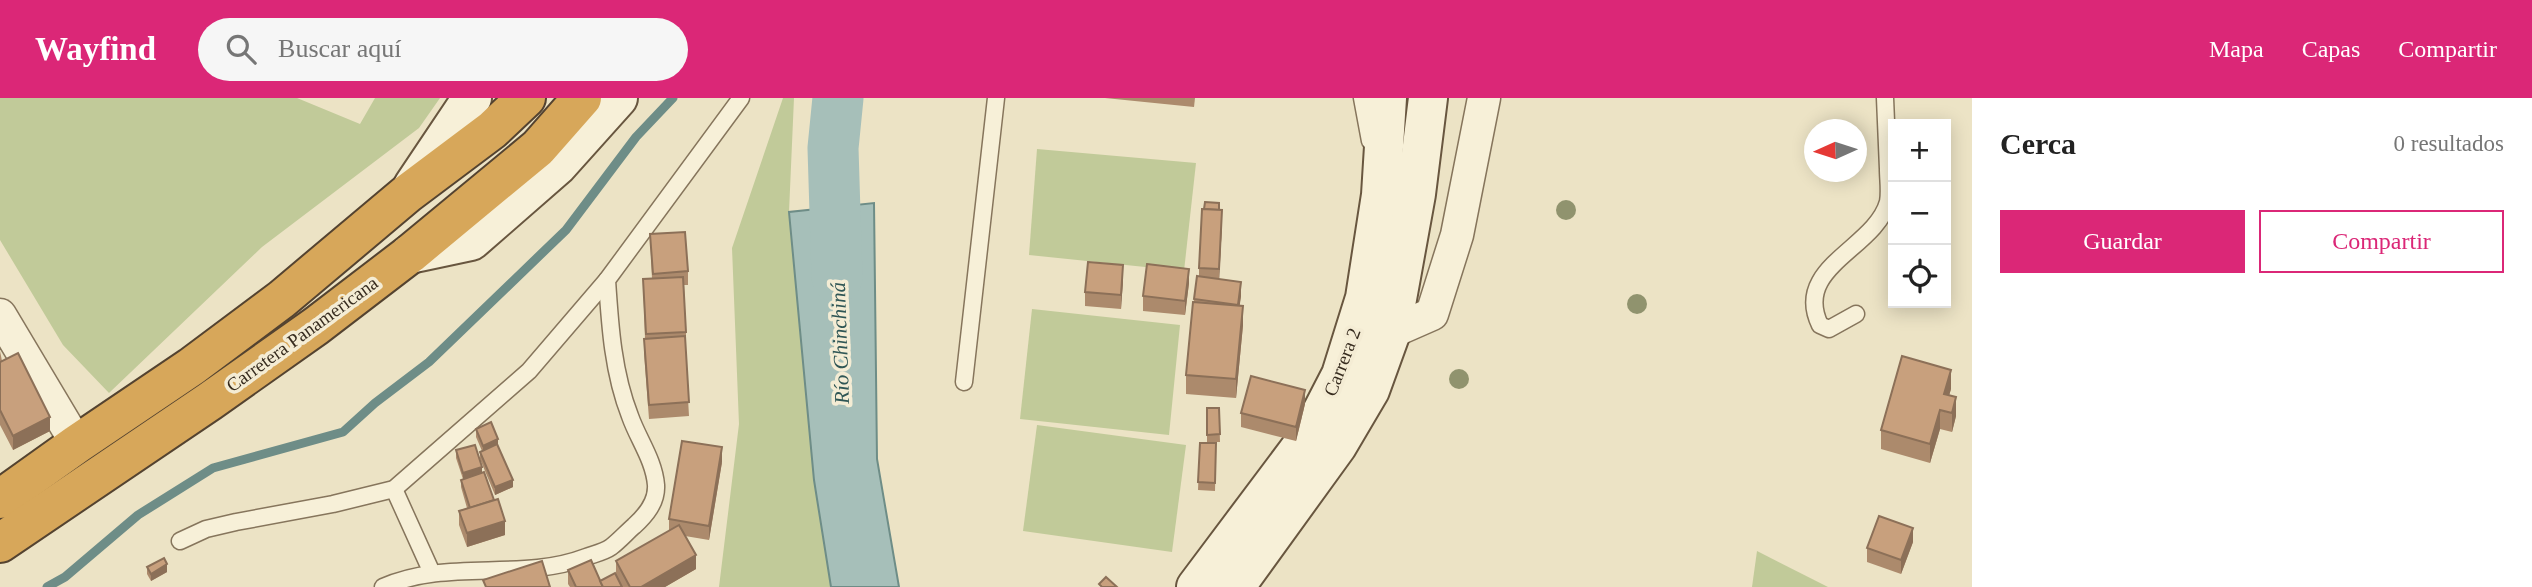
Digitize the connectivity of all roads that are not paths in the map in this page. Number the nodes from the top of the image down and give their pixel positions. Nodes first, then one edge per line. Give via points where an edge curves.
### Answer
1 (472, 98) edge
2 (526, 98) edge
3 (582, 98) edge
4 (618, 98) edge
5 (741, 98) edge
6 (996, 98) edge
7 (1362, 98) edge
8 (1387, 98) edge
9 (1428, 98) edge
10 (1484, 98) edge
11 (1885, 98) edge
12 (408, 193) junction
13 (1381, 195) junction
14 (411, 254) junction
15 (607, 280) junction
16 (1856, 314) dead end
17 (0, 315) edge
18 (1391, 332) junction
19 (964, 382) dead end
20 (77, 444) junction
21 (394, 489) junction
22 (13, 491) edge
23 (180, 541) dead end
24 (0, 542) edge
25 (432, 573) junction
26 (383, 587) edge
27 (1196, 587) edge
28 (1235, 587) edge

1 - 12 main road
2 - 12 highway, Carretera Panamericana via 492,130
3 - 14 highway, Carretera Panamericana via 538,148
4 - 14 main road via 557,166 471,241
5 - 15 lane
6 - 19 lane
7 - 13 lane
8 - 13 main road, Carrera 2
9 - 18 main road, Carrera 2
10 - 18 street via 1457,235 1432,314
11 - 16 lane via 1889,200 1882,216 1827,272 1813,299 1815,316 1829,329
12 - 20 highway, Carretera Panamericana via 282,299
13 - 27 main road, Carrera 2 via 1365,298 1341,375 1310,435
14 - 24 highway, Carretera Panamericana via 221,394
15 - 21 lane via 529,371
15 - 25 lane via 617,373 629,416 652,464 656,488 648,513 610,548 567,565
17 - 20 street
18 - 28 main road, Carrera 2 via 1370,390 1338,446
20 - 22 highway, Carretera Panamericana
21 - 23 lane via 216,527
21 - 25 lane
25 - 26 lane

